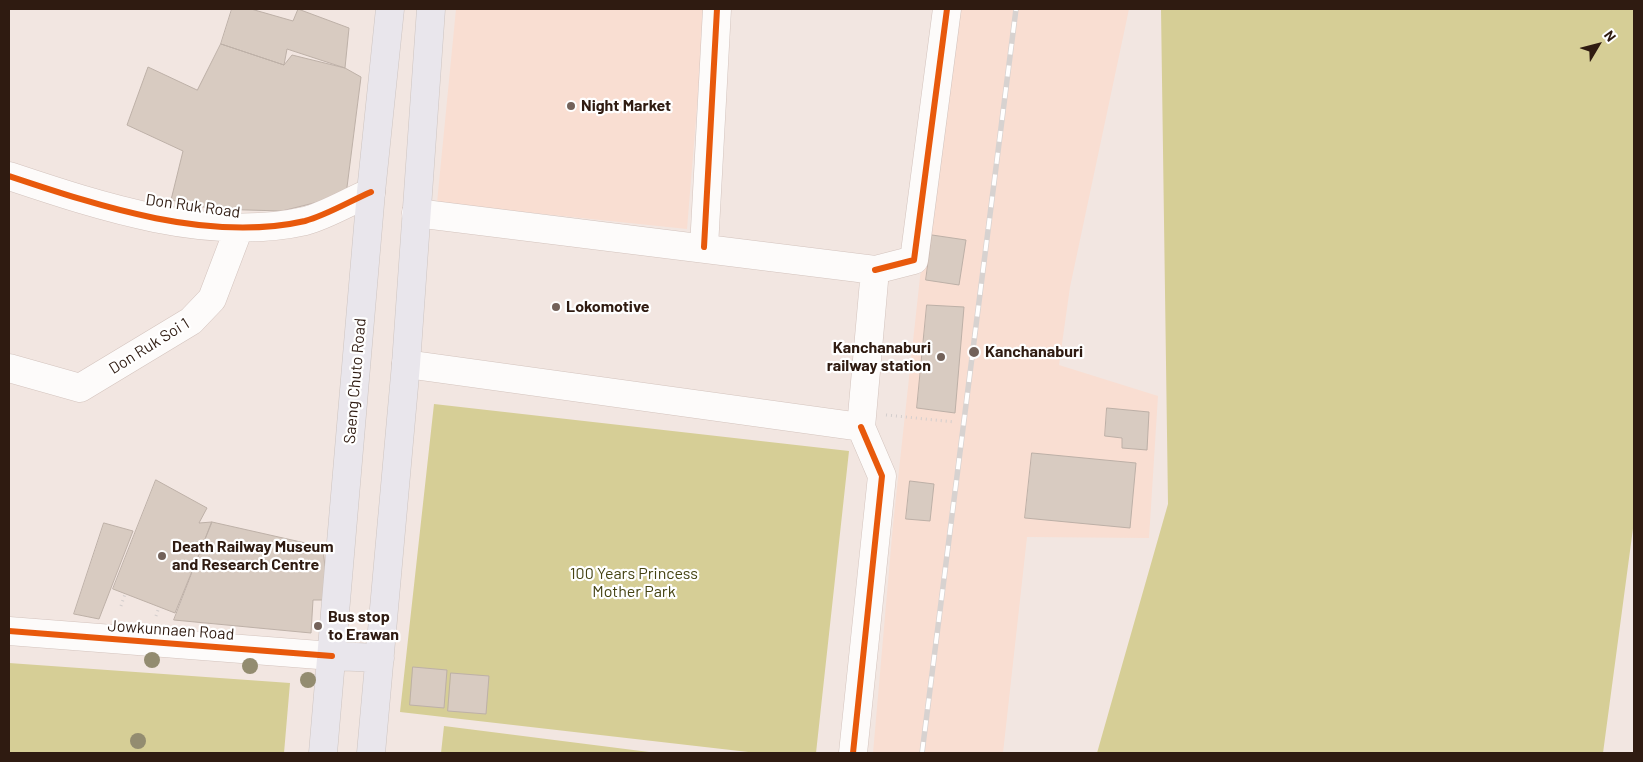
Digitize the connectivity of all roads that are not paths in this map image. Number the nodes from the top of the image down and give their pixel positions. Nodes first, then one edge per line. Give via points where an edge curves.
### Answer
1 (390, 9) edge
2 (431, 9) edge
3 (717, 9) edge
4 (947, 9) edge
5 (9, 176) edge
6 (371, 192) junction
7 (416, 213) junction
8 (239, 228) junction
9 (704, 247) junction
10 (876, 270) junction
11 (406, 364) junction
12 (9, 368) edge
13 (862, 419) junction
14 (9, 631) edge
15 (332, 656) junction
16 (380, 658) junction
17 (323, 753) edge
18 (371, 753) edge
19 (853, 753) edge

1 - 6 main road, Saeng Chuto Road
2 - 7 main road
3 - 9 street
4 - 10 street via 914,260
5 - 8 street, Don Ruk Road via 87,202 181,222
6 - 8 street, Don Ruk Road via 306,220
6 - 15 main road, Saeng Chuto Road
7 - 9 street
7 - 11 main road
8 - 12 street, Don Ruk Soi 1 via 212,299 191,321 80,388
9 - 10 street
10 - 13 street
11 - 13 street
11 - 16 main road
13 - 19 street via 882,476
14 - 15 street, Jowkunnaen Road
15 - 16 main road
15 - 17 main road, Saeng Chuto Road
16 - 18 main road

